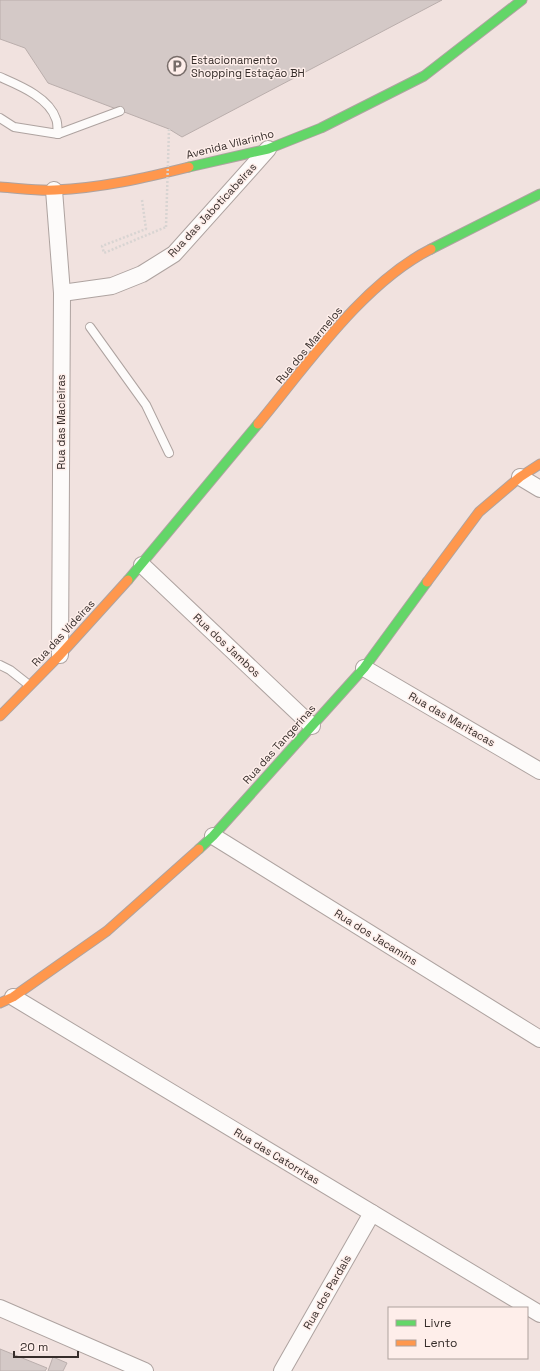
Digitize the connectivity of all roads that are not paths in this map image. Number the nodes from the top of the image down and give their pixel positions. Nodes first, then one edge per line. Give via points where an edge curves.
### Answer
1 (522, 0) edge
2 (0, 77) edge
3 (120, 111) dead end
4 (0, 118) edge
5 (58, 134) junction
6 (268, 149) junction
7 (0, 187) edge
8 (54, 190) junction
9 (540, 194) edge
10 (62, 293) junction
11 (90, 327) dead end
12 (169, 453) dead end
13 (540, 464) edge
14 (520, 477) junction
15 (540, 489) edge
16 (142, 565) junction
17 (60, 655) junction
18 (0, 665) edge
19 (364, 668) junction
20 (29, 685) junction
21 (0, 716) edge
22 (312, 726) junction
23 (540, 771) edge
24 (212, 836) junction
25 (7, 1000) edge
26 (540, 1039) edge
27 (372, 1213) junction
28 (0, 1308) edge
29 (540, 1314) edge
30 (145, 1371) edge
31 (282, 1371) edge

1 - 6 main road, Avenida Vilarinho via 424,76 321,128
2 - 5 lane via 28,89 42,100 56,118
3 - 5 lane
4 - 5 lane via 14,127
6 - 8 main road, Avenida Vilarinho via 139,179
6 - 10 street, Rua das Jaboticabeiras via 174,254 142,274 112,286
7 - 8 main road, Avenida Vilarinho
8 - 10 street, Rua das Macieiras
9 - 16 main road, Rua dos Marmelos via 413,258 357,306
10 - 17 street, Rua das Macieiras
11 - 12 lane via 146,405
13 - 14 main road, Rua das Tangerinas
14 - 15 street
14 - 19 main road, Rua das Tangerinas via 479,512
16 - 17 main road, Rua das Videiras
16 - 22 street, Rua dos Jambos
17 - 20 main road, Rua das Videiras
18 - 20 lane
19 - 22 main road, Rua das Tangerinas
19 - 23 street, Rua das Maritacas
20 - 21 main road, Rua das Videiras
22 - 24 main road, Rua das Tangerinas
24 - 25 main road, Rua das Tangerinas via 107,931
24 - 26 street, Rua dos Jacamins
25 - 27 street, Rua das Catorritas
27 - 29 street, Rua das Catorritas
27 - 31 street, Rua dos Pardais
28 - 30 street

